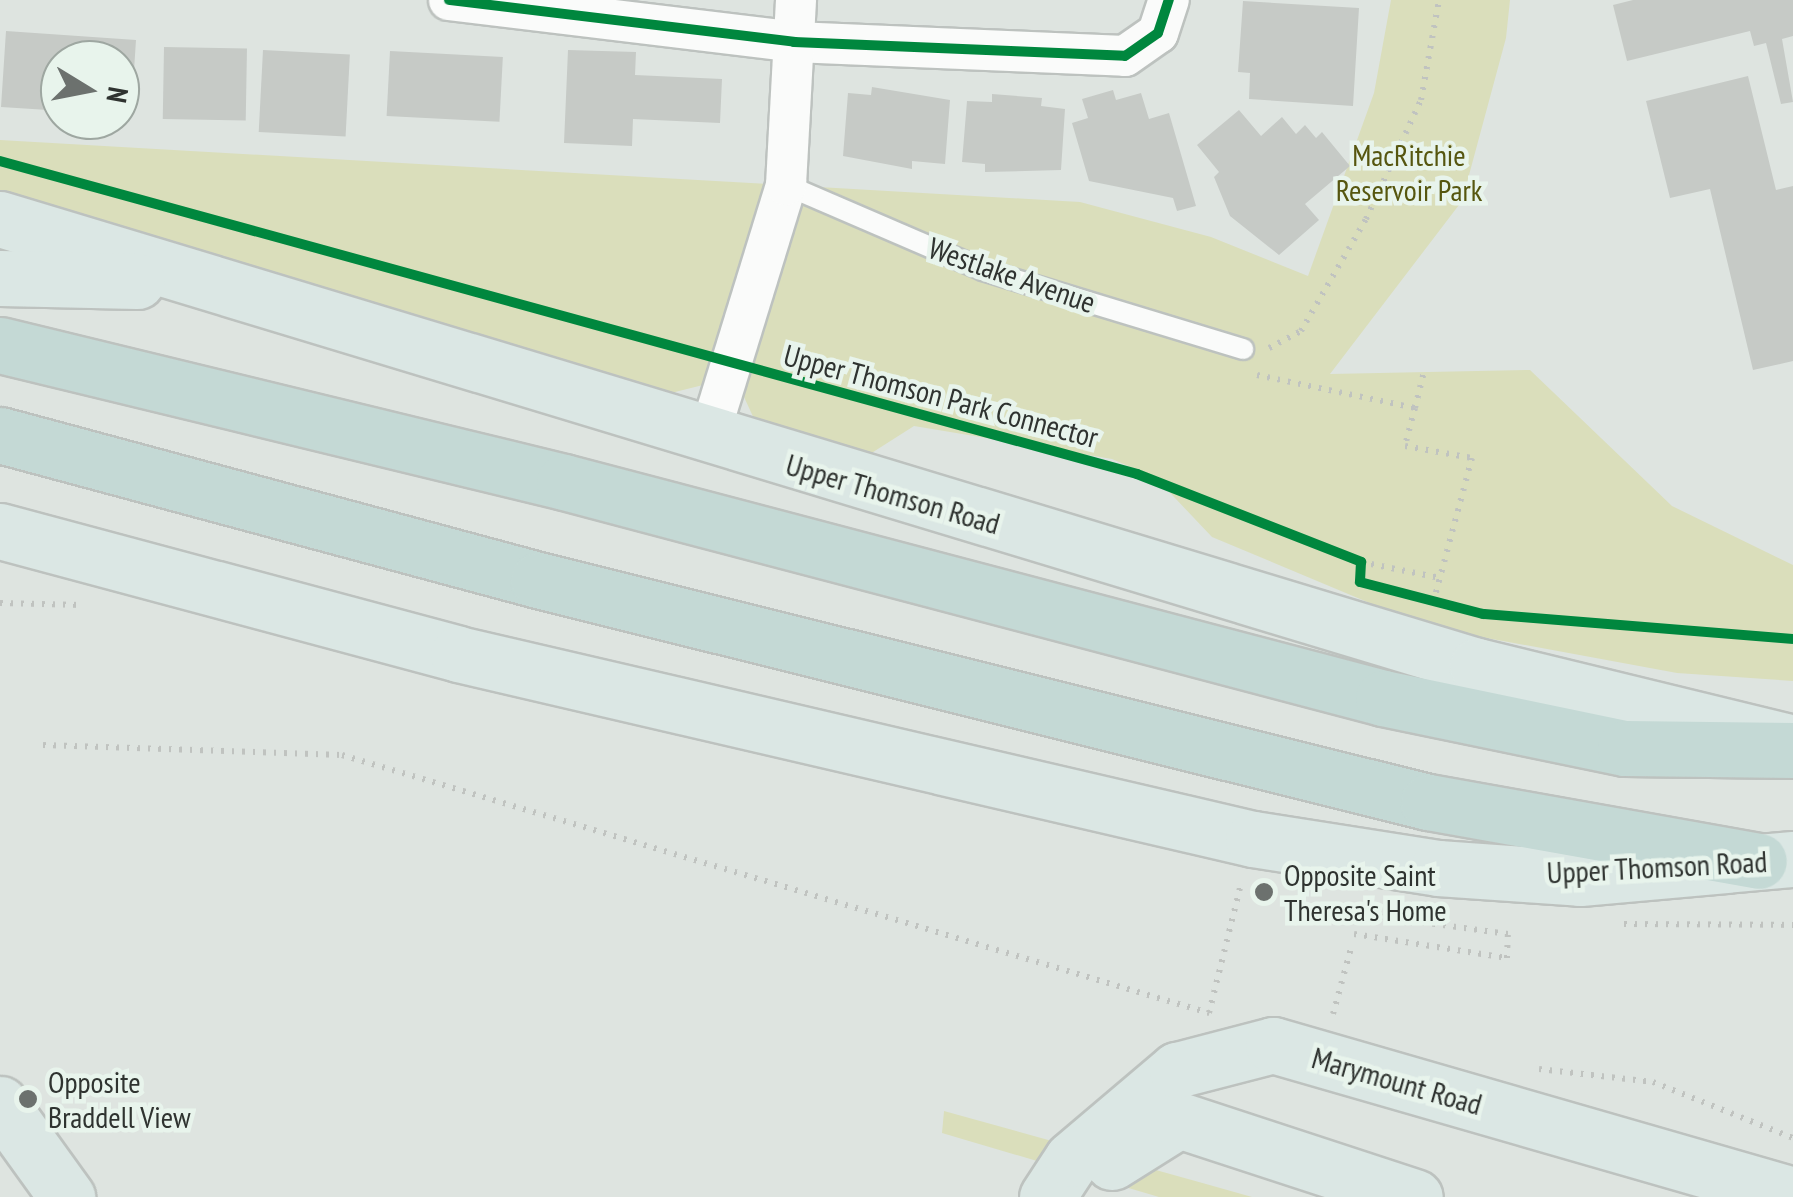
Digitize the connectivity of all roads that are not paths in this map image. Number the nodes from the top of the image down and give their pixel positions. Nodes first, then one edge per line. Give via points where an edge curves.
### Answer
1 (449, 0) edge
2 (796, 0) edge
3 (1169, 0) edge
4 (794, 42) junction
5 (786, 185) junction
6 (0, 220) edge
7 (0, 278) edge
8 (206, 284) junction
9 (0, 345) edge
10 (1243, 348) road end
11 (0, 435) edge
12 (708, 439) junction
13 (8, 538) edge
14 (1793, 746) edge
15 (1776, 860) edge
16 (0, 1104) edge
17 (1793, 1195) edge
18 (67, 1197) edge
19 (1047, 1197) edge
20 (1083, 1197) edge
21 (1415, 1197) edge

1 - 4 street
2 - 4 street
3 - 4 street via 1158,33 1125,56
4 - 5 street
5 - 10 lane, Westlake Avenue via 983,270
5 - 12 street
6 - 8 main road, Upper Thomson Road
7 - 8 main road
8 - 12 main road, Upper Thomson Road
9 - 14 highway via 564,482 1382,698 1625,748
11 - 15 highway via 538,580 1428,802
12 - 14 main road, Upper Thomson Road via 1477,666
13 - 15 main road, Upper Thomson Road via 458,654 1253,839 1438,868 1580,878
16 - 18 main road
17 - 19 main road, Marymount Road via 1273,1045 1177,1070 1072,1160
20 - 21 main road via 1097,1171 1179,1120

